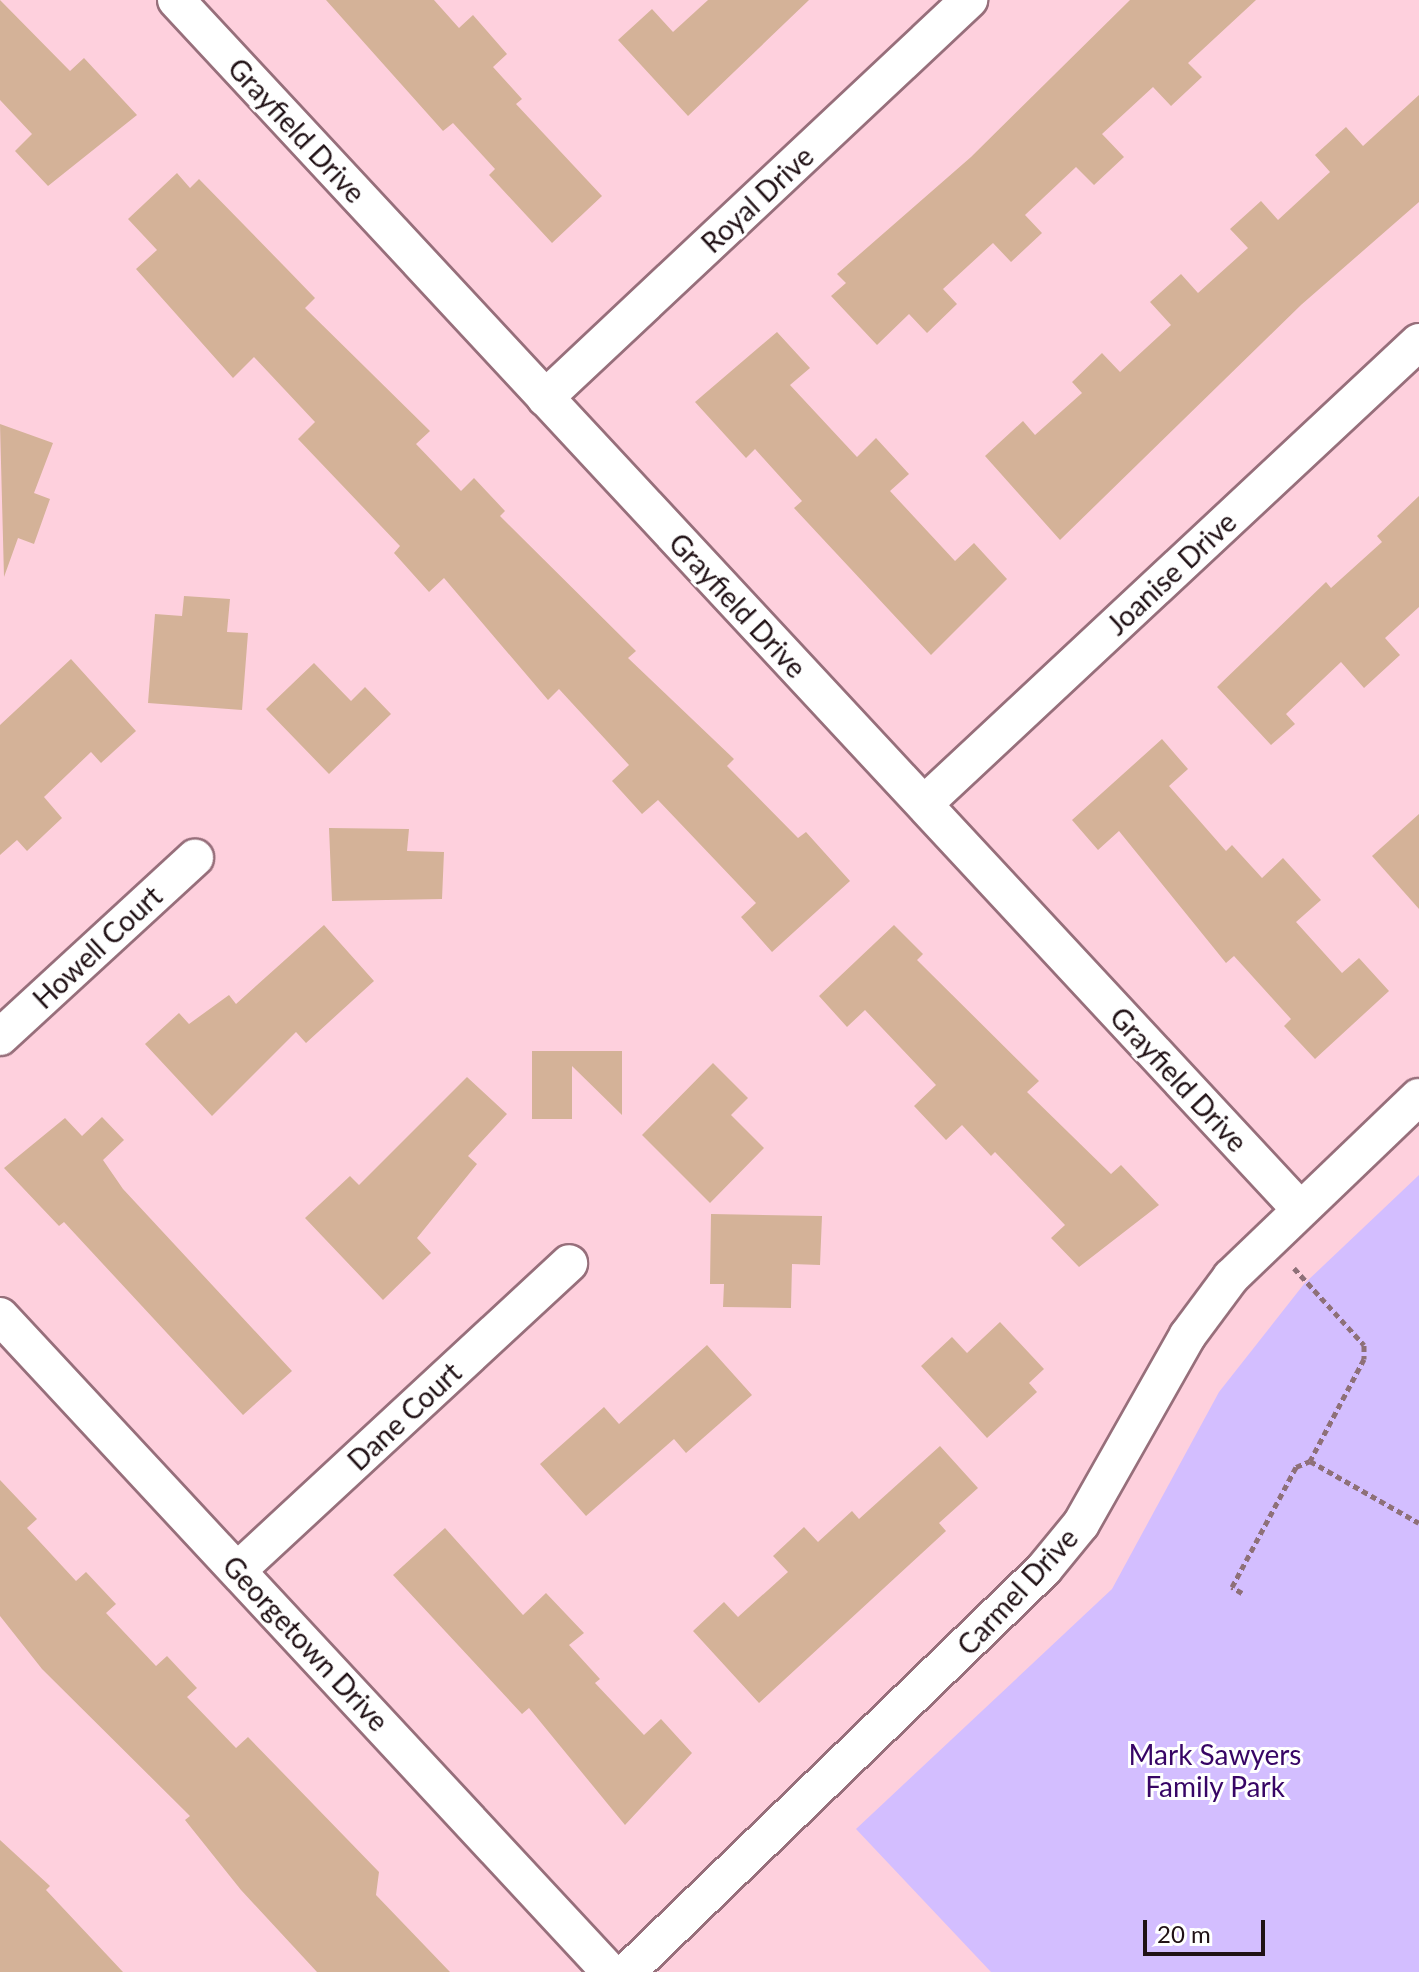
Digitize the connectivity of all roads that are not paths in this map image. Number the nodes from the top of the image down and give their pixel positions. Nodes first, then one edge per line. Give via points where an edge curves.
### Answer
1 (176, 0) edge
2 (969, 0) edge
3 (1419, 342) edge
4 (545, 398) junction
5 (924, 804) junction
6 (195, 858) dead end
7 (0, 1037) edge
8 (1419, 1097) edge
9 (1300, 1209) junction
10 (569, 1263) dead end
11 (0, 1316) edge
12 (239, 1569) junction
13 (610, 1972) edge
14 (627, 1972) edge

1 - 4 street, Grayfield Drive
2 - 4 street, Royal Drive
3 - 5 street, Joanise Drive
4 - 5 street, Grayfield Drive
5 - 9 street, Grayfield Drive
6 - 7 street, Howell Court
8 - 9 street, Carmel Drive
9 - 14 street, Carmel Drive via 1231,1277 1188,1335 1081,1524 1044,1569
10 - 12 street, Dane Court
11 - 12 street, Georgetown Drive
12 - 13 street, Georgetown Drive

